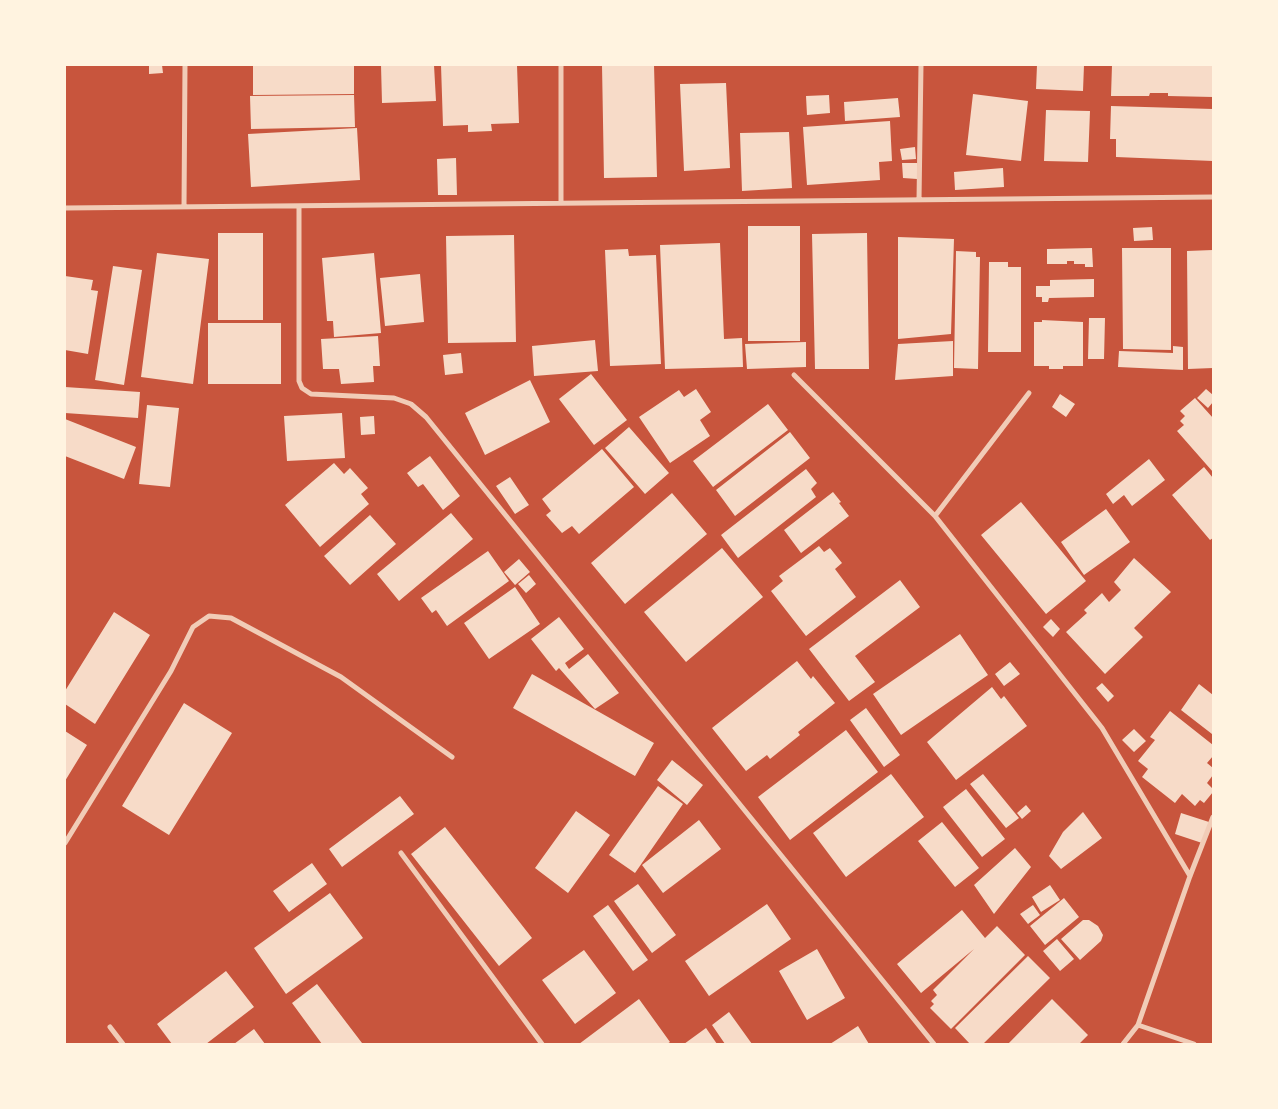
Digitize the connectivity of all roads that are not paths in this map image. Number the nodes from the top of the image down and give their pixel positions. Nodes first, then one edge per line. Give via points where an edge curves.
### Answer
1 (185, 65) edge
2 (561, 65) edge
3 (921, 65) edge
4 (1213, 197) edge
5 (919, 200) junction
6 (561, 204) junction
7 (299, 206) junction
8 (184, 207) junction
9 (65, 208) edge
10 (794, 375) dead end
11 (1029, 393) dead end
12 (934, 516) junction
13 (452, 757) dead end
14 (1213, 817) edge
15 (65, 843) edge
16 (401, 853) dead end
17 (1190, 876) junction
18 (1138, 1025) junction
19 (110, 1027) dead end
20 (123, 1044) edge
21 (542, 1044) edge
22 (934, 1044) edge
23 (1123, 1044) edge
24 (1194, 1044) edge

1 - 8 street
2 - 6 street
3 - 5 street
4 - 5 street
5 - 6 street
6 - 7 street
7 - 8 street
7 - 22 street via 298,380 302,388 311,394 394,398 411,404 426,417
8 - 9 street
10 - 12 street
11 - 12 street
12 - 17 street via 1102,728
13 - 15 street via 341,677 231,618 209,616 193,627 171,671
14 - 17 street
16 - 21 street
17 - 18 street
18 - 23 street
18 - 24 street
19 - 20 street

